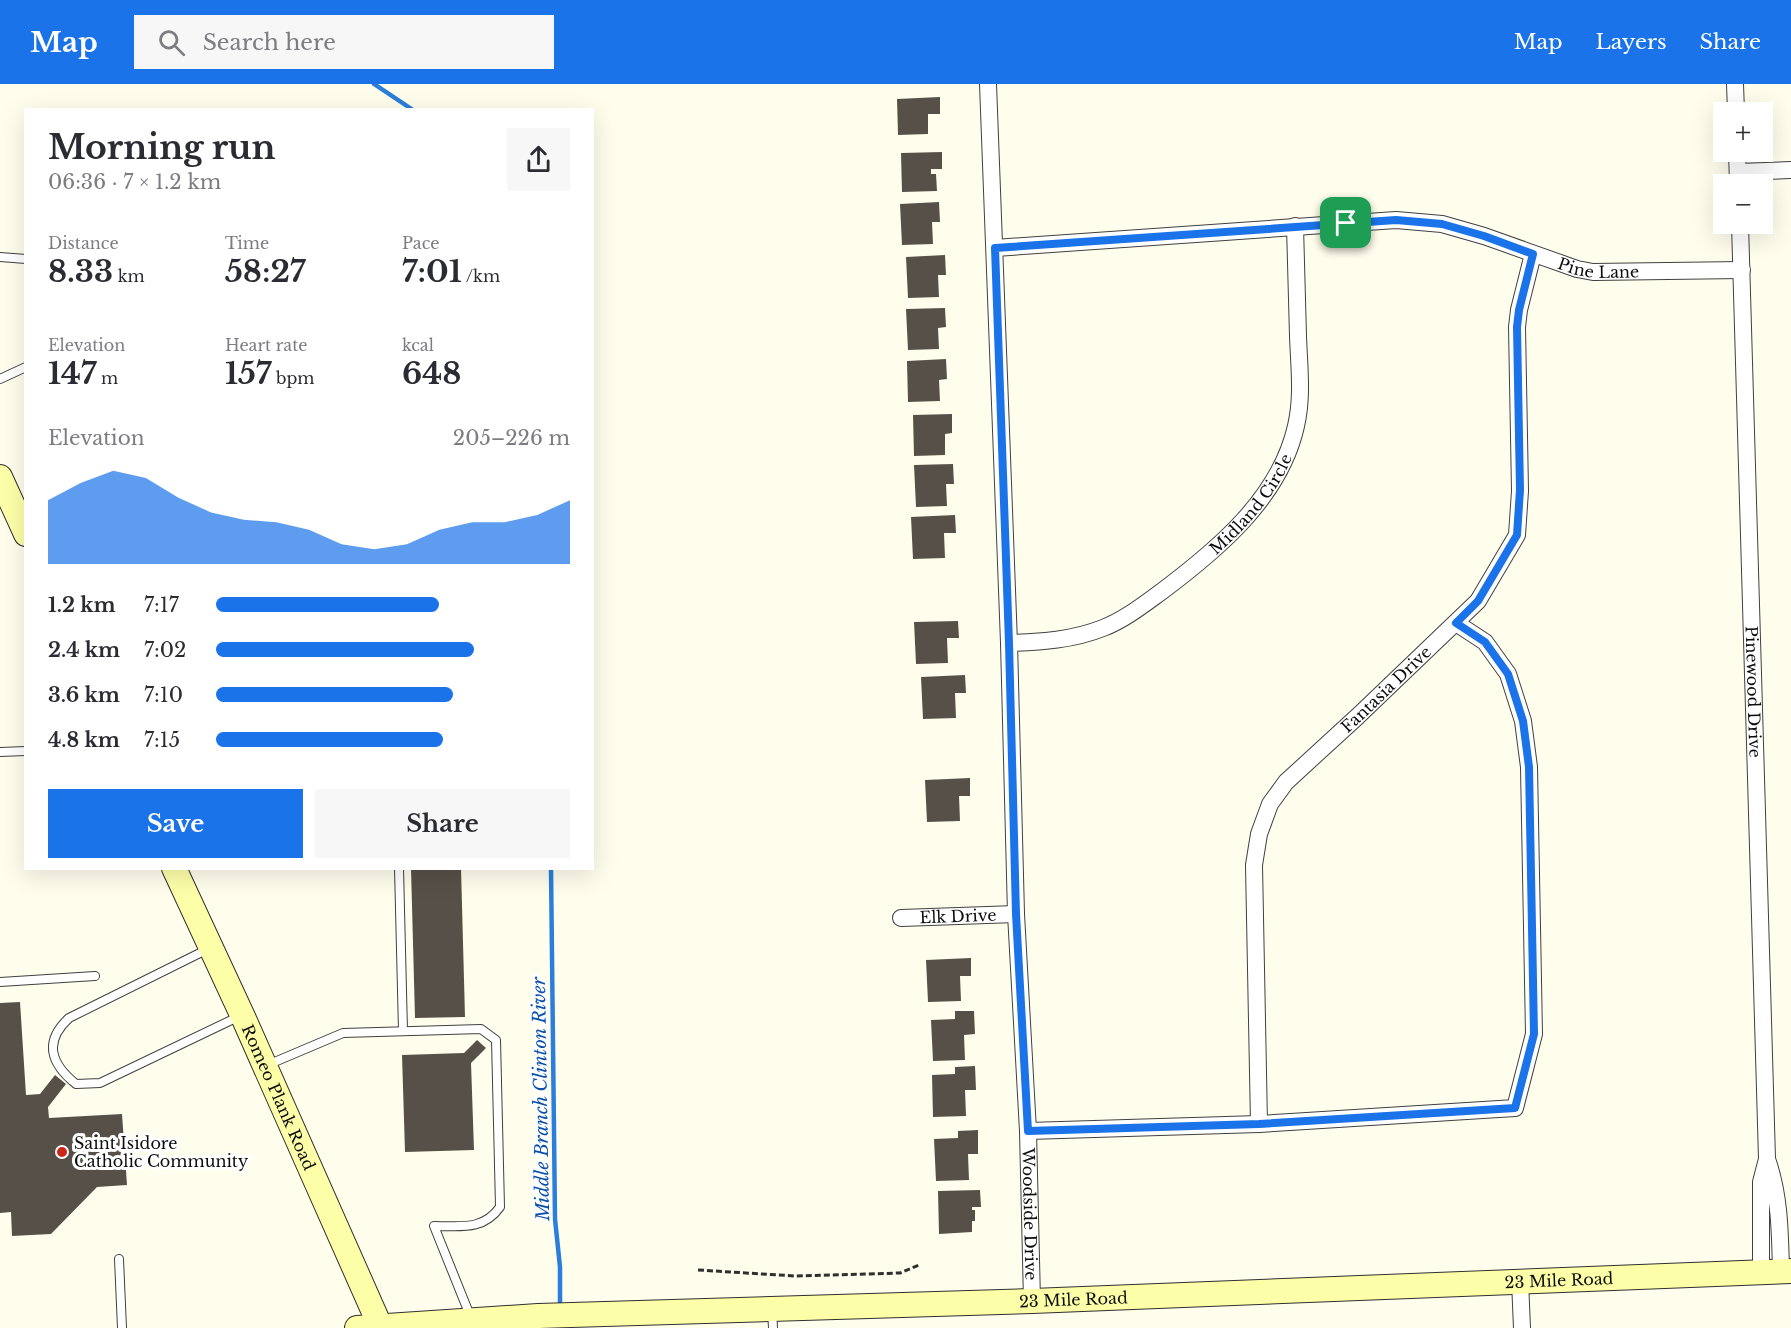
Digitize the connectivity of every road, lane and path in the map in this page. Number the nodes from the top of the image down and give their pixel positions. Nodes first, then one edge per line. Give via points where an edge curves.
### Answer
1 (988, 84) edge
2 (1735, 84) edge
3 (1736, 102) edge
4 (1791, 170) edge
5 (1764, 174) edge
6 (1295, 226) junction
7 (1740, 234) edge
8 (995, 248) junction
9 (1533, 254) junction
10 (0, 257) edge
11 (24, 259) edge
12 (1742, 270) junction
13 (24, 368) edge
14 (0, 379) edge
15 (0, 477) edge
16 (20, 505) edge
17 (24, 524) edge
18 (1456, 623) junction
19 (1009, 643) junction
20 (24, 751) edge
21 (0, 752) edge
22 (175, 870) edge
23 (399, 870) edge
24 (1016, 914) junction
25 (900, 918) dead end
26 (210, 948) junction
27 (95, 976) dead end
28 (0, 982) edge
29 (242, 1015) junction
30 (403, 1031) junction
31 (265, 1066) junction
32 (1259, 1124) junction
33 (1028, 1131) junction
34 (119, 1259) dead end
35 (919, 1265) dead end
36 (698, 1270) dead end
37 (1778, 1271) edge
38 (1520, 1281) junction
39 (1032, 1302) junction
40 (772, 1319) edge
41 (472, 1320) junction
42 (373, 1327) edge
43 (122, 1328) edge
44 (1522, 1328) edge

1 - 8 street, Woodside Drive
2 - 3 street
4 - 5 street
6 - 8 street, Pine Lane
6 - 9 street, Pine Lane via 1396,220 1442,224
6 - 19 street, Midland Circle via 1301,396 1296,428 1277,477 1221,543 1127,616 1086,635
7 - 12 street, Pinewood Drive
8 - 19 street, Woodside Drive
9 - 12 street, Pine Lane via 1593,272
9 - 18 street, Fantasia Drive via 1517,327 1517,535 1478,601
10 - 11 lane
12 - 37 street, Pinewood Drive via 1767,1160 1761,1182
13 - 14 lane
15 - 16 main road
16 - 17 main road
18 - 32 street, Fantasia Drive via 1286,782 1270,804 1259,834 1254,866
18 - 32 street via 1485,642 1508,674 1523,721 1529,767 1534,1034 1515,1108
19 - 24 street, Woodside Drive
20 - 21 lane
22 - 26 main road, Romeo Plank Road
23 - 30 lane
24 - 25 street, Elk Drive
24 - 33 street, Woodside Drive
26 - 29 main road, Romeo Plank Road
26 - 29 lane via 69,1018 61,1025 52,1046 58,1067 76,1084 100,1083
27 - 28 lane
29 - 31 main road, Romeo Plank Road
30 - 31 lane via 343,1033
30 - 41 lane via 481,1029 496,1040 500,1207 481,1224 434,1226
31 - 42 main road, Romeo Plank Road
32 - 33 street
33 - 39 street, Woodside Drive
34 - 43 lane
35 - 36 path via 900,1273 795,1276
37 - 38 main road, 23 Mile Road
38 - 39 main road, 23 Mile Road
38 - 44 street
39 - 40 main road, 23 Mile Road
40 - 41 main road, 23 Mile Road via 681,1311
41 - 42 main road, 23 Mile Road

